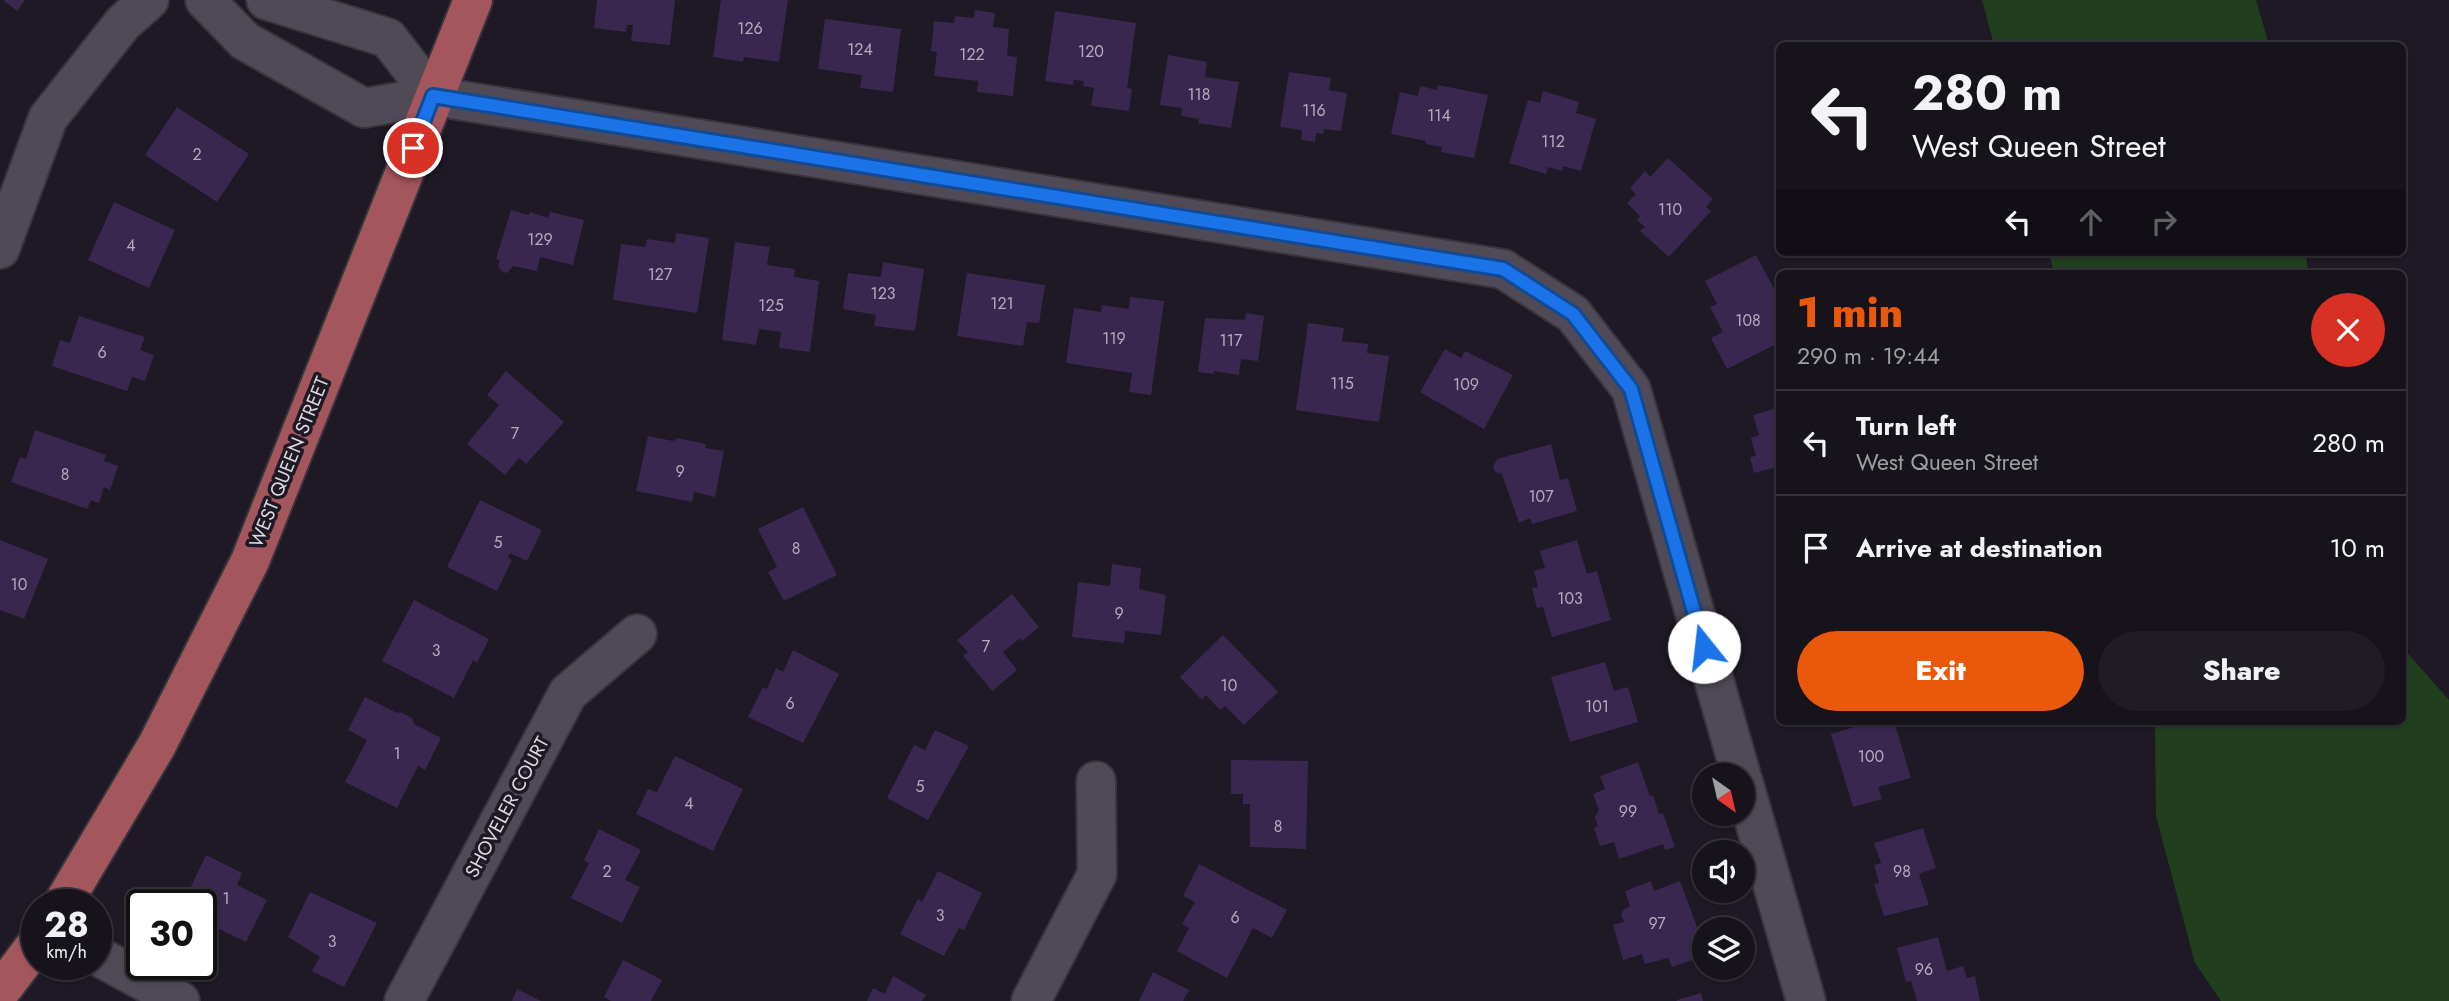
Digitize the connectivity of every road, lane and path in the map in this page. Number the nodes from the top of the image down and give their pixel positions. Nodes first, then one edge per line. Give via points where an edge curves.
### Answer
1 (149, 0) edge
2 (205, 0) edge
3 (266, 0) edge
4 (473, 0) edge
5 (433, 96) junction
6 (0, 249) edge
7 (637, 634) dead end
8 (1738, 763) edge
9 (1096, 781) dead end
10 (1755, 823) edge
11 (72, 889) edge
12 (21, 964) edge
13 (112, 964) edge
14 (0, 992) edge
15 (180, 1001) edge
16 (404, 1001) edge
17 (1031, 1001) edge
18 (1806, 1001) edge

1 - 6 street via 123,23 48,118
2 - 5 street via 245,41 364,108
3 - 5 street via 388,38
4 - 5 main road, WEST QUEEN STREET
5 - 8 street via 1503,269 1573,314 1631,389
5 - 11 main road, WEST QUEEN STREET via 250,561 158,746
7 - 16 street, SHOVELER COURT via 568,693
9 - 17 street via 1097,874
10 - 18 street
12 - 14 main road
13 - 15 street

